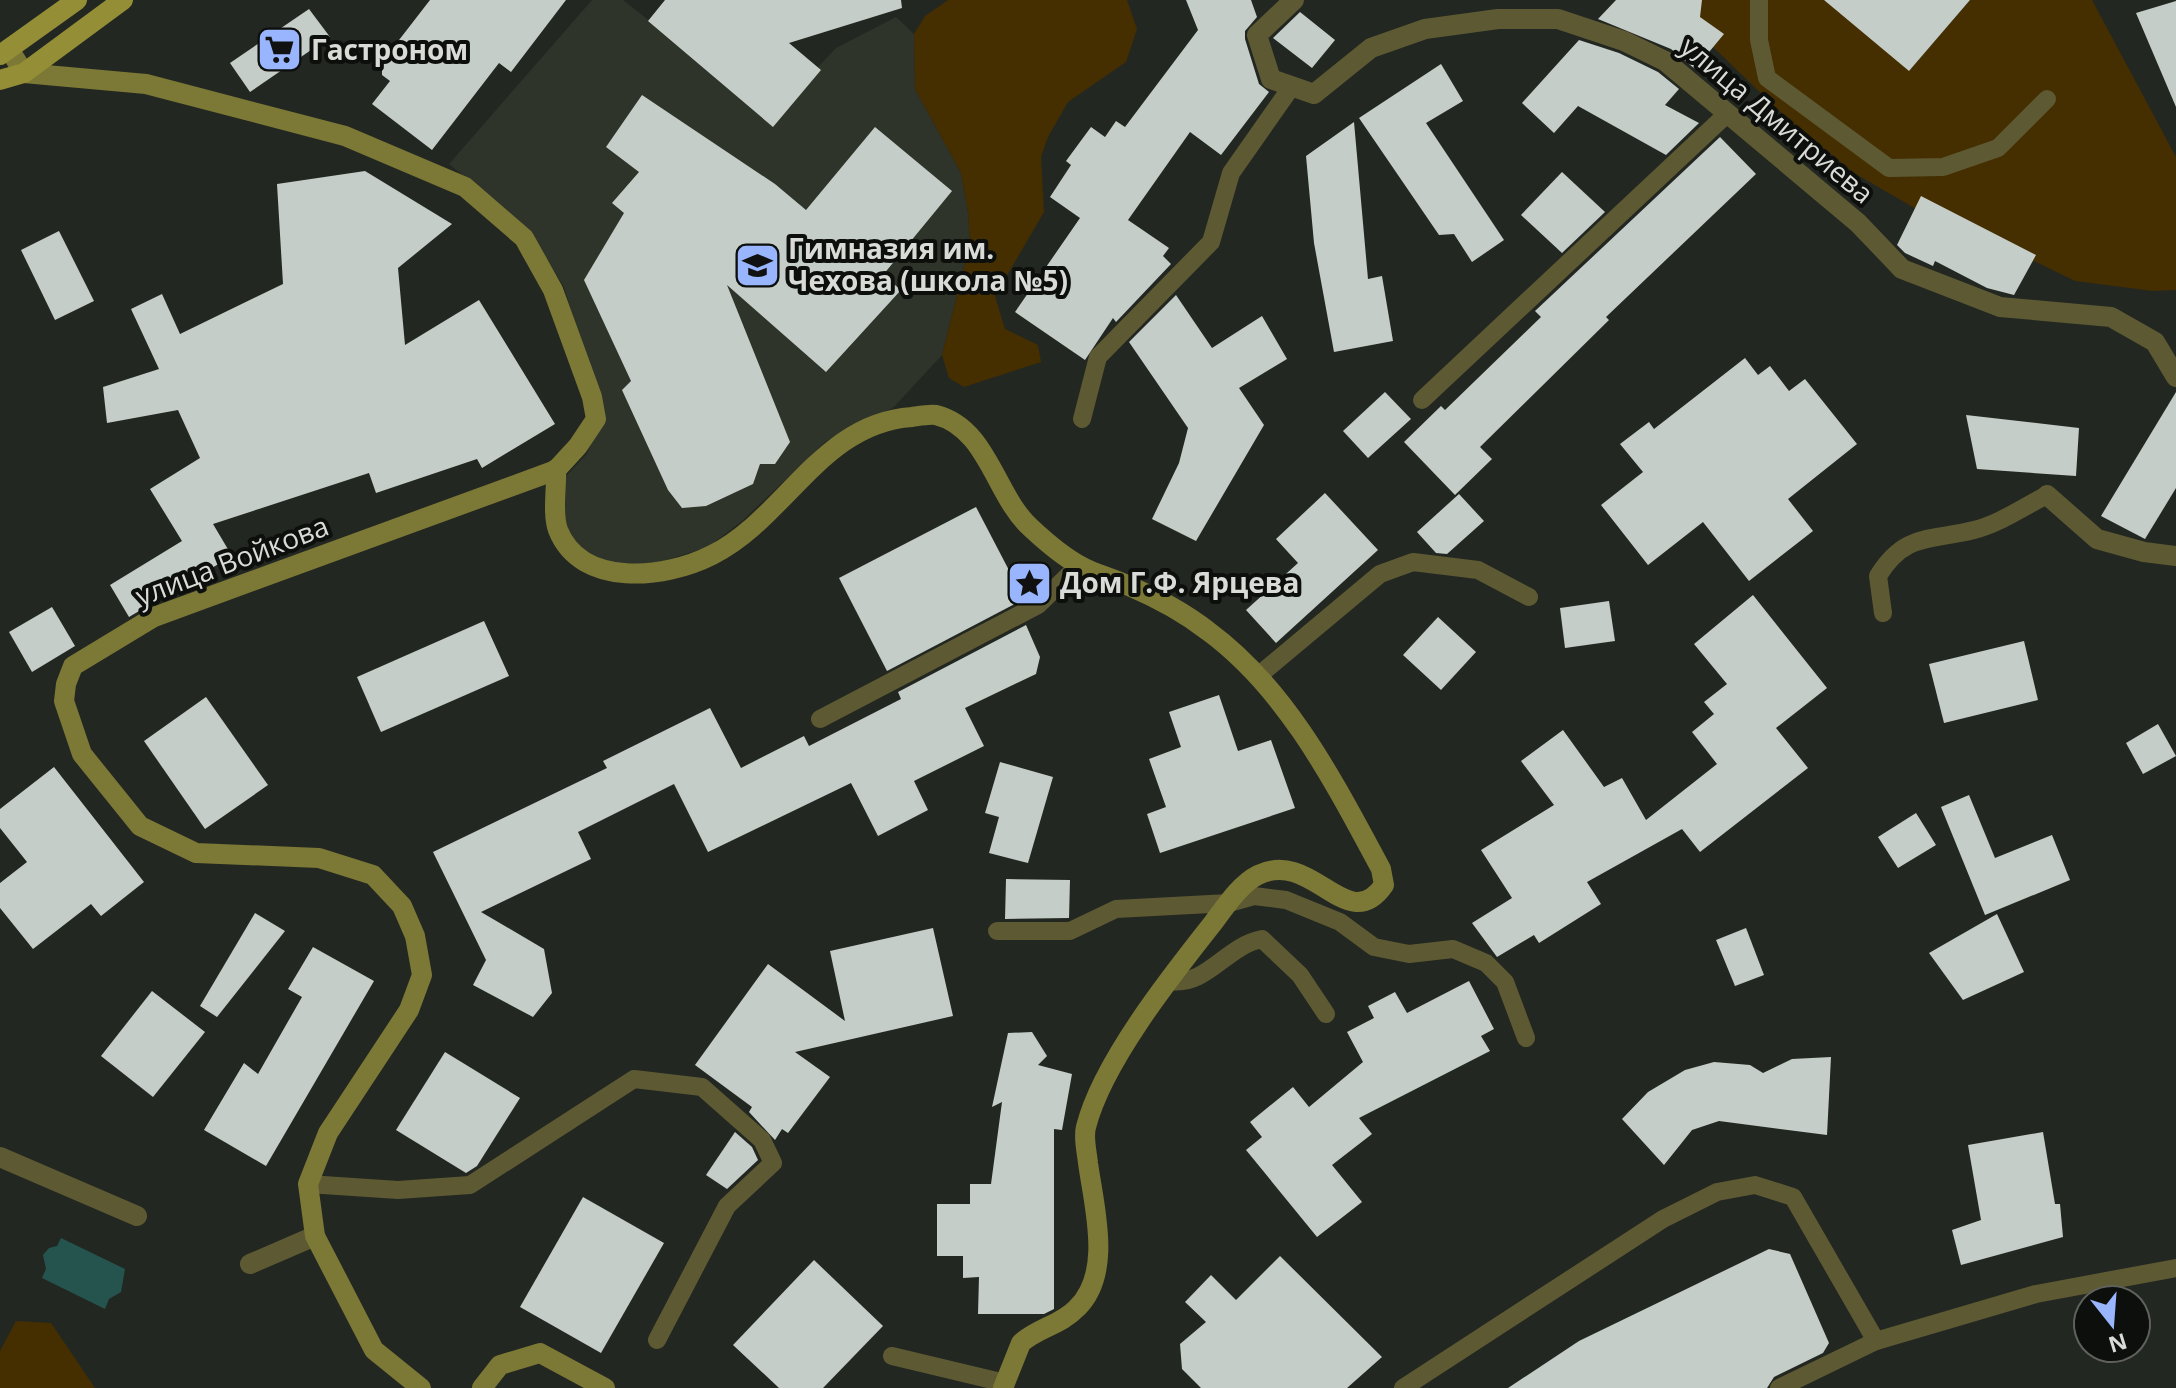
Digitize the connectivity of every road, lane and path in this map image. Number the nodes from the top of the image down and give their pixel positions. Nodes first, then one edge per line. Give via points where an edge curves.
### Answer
1 (77, 0) edge
2 (123, 0) edge
3 (1294, 0) edge
4 (1759, 0) edge
5 (3, 47) edge
6 (24, 73) junction
7 (0, 80) edge
8 (1292, 86) junction
9 (2047, 99) dead end
10 (1728, 113) junction
11 (2176, 377) edge
12 (1422, 400) dead end
13 (1082, 419) dead end
14 (556, 469) junction
15 (2047, 495) joint
16 (2176, 556) edge
17 (1079, 565) junction
18 (1529, 597) dead end
19 (1883, 613) dead end
20 (1258, 676) junction
21 (820, 719) dead end
22 (1229, 903) junction
23 (997, 931) dead end
24 (1171, 981) junction
25 (1326, 1014) dead end
26 (1526, 1038) dead end
27 (0, 1157) edge
28 (308, 1184) junction
29 (137, 1216) dead end
30 (315, 1236) junction
31 (250, 1264) dead end
32 (2176, 1268) edge
33 (657, 1340) dead end
34 (1876, 1341) junction
35 (892, 1356) dead end
36 (1004, 1386) edge
37 (421, 1388) edge
38 (482, 1388) edge
39 (605, 1388) edge
40 (1403, 1388) edge
41 (1779, 1388) edge

1 - 5 main road
2 - 6 main road
3 - 8 street via 1257,35 1271,79
4 - 9 lane via 1759,40 1767,78 1889,168 1943,167 1998,148
5 - 6 street
6 - 7 main road
6 - 14 street, улица Войкова via 146,84 345,136 465,187 524,238 553,290 592,397 596,419
8 - 10 street, улица Дмитриева via 1314,94 1371,48 1425,29 1498,19 1558,19 1665,61
8 - 13 lane via 1231,173 1211,242 1098,357
10 - 11 street, улица Дмитриева via 1858,223 1902,269 2000,307 2111,317 2155,342
10 - 12 lane
14 - 17 street via 557,528 576,558 620,576 712,555 855,433 895,418 935,415 967,431 1028,526
14 - 28 street, улица Войкова via 154,617 73,666 66,684 64,701 82,754 140,826 196,853 319,858 373,875 402,906 415,936 422,975 409,1010 328,1133
15 - 16 street via 2097,539
15 - 19 lane via 1976,530 1923,537 1889,558 1878,576
17 - 20 street via 1132,587 1208,631
17 - 21 lane via 1038,605
18 - 20 lane via 1478,570 1413,562 1380,574
20 - 22 street via 1323,763 1381,869 1384,885 1374,900 1360,905 1348,903 1309,876 1274,868 1247,882
22 - 23 lane via 1116,909 1070,931
22 - 24 street
22 - 26 lane via 1254,896 1286,900 1340,922 1374,947 1409,954 1453,949 1486,963 1505,982
24 - 25 lane via 1185,983 1245,942 1262,939 1300,975
24 - 36 street via 1113,1062 1084,1131 1098,1254 1095,1282 1067,1317 1021,1343
27 - 29 street
28 - 30 street, улица Войкова
28 - 33 lane via 398,1190 470,1185 634,1079 702,1087 762,1140 773,1163 727,1206
30 - 31 street
30 - 37 street, улица Войкова via 374,1350
32 - 34 lane via 2036,1294
34 - 40 lane via 1793,1197 1755,1185 1717,1192 1663,1219
34 - 41 lane
35 - 36 lane
38 - 39 street via 500,1365 540,1353

